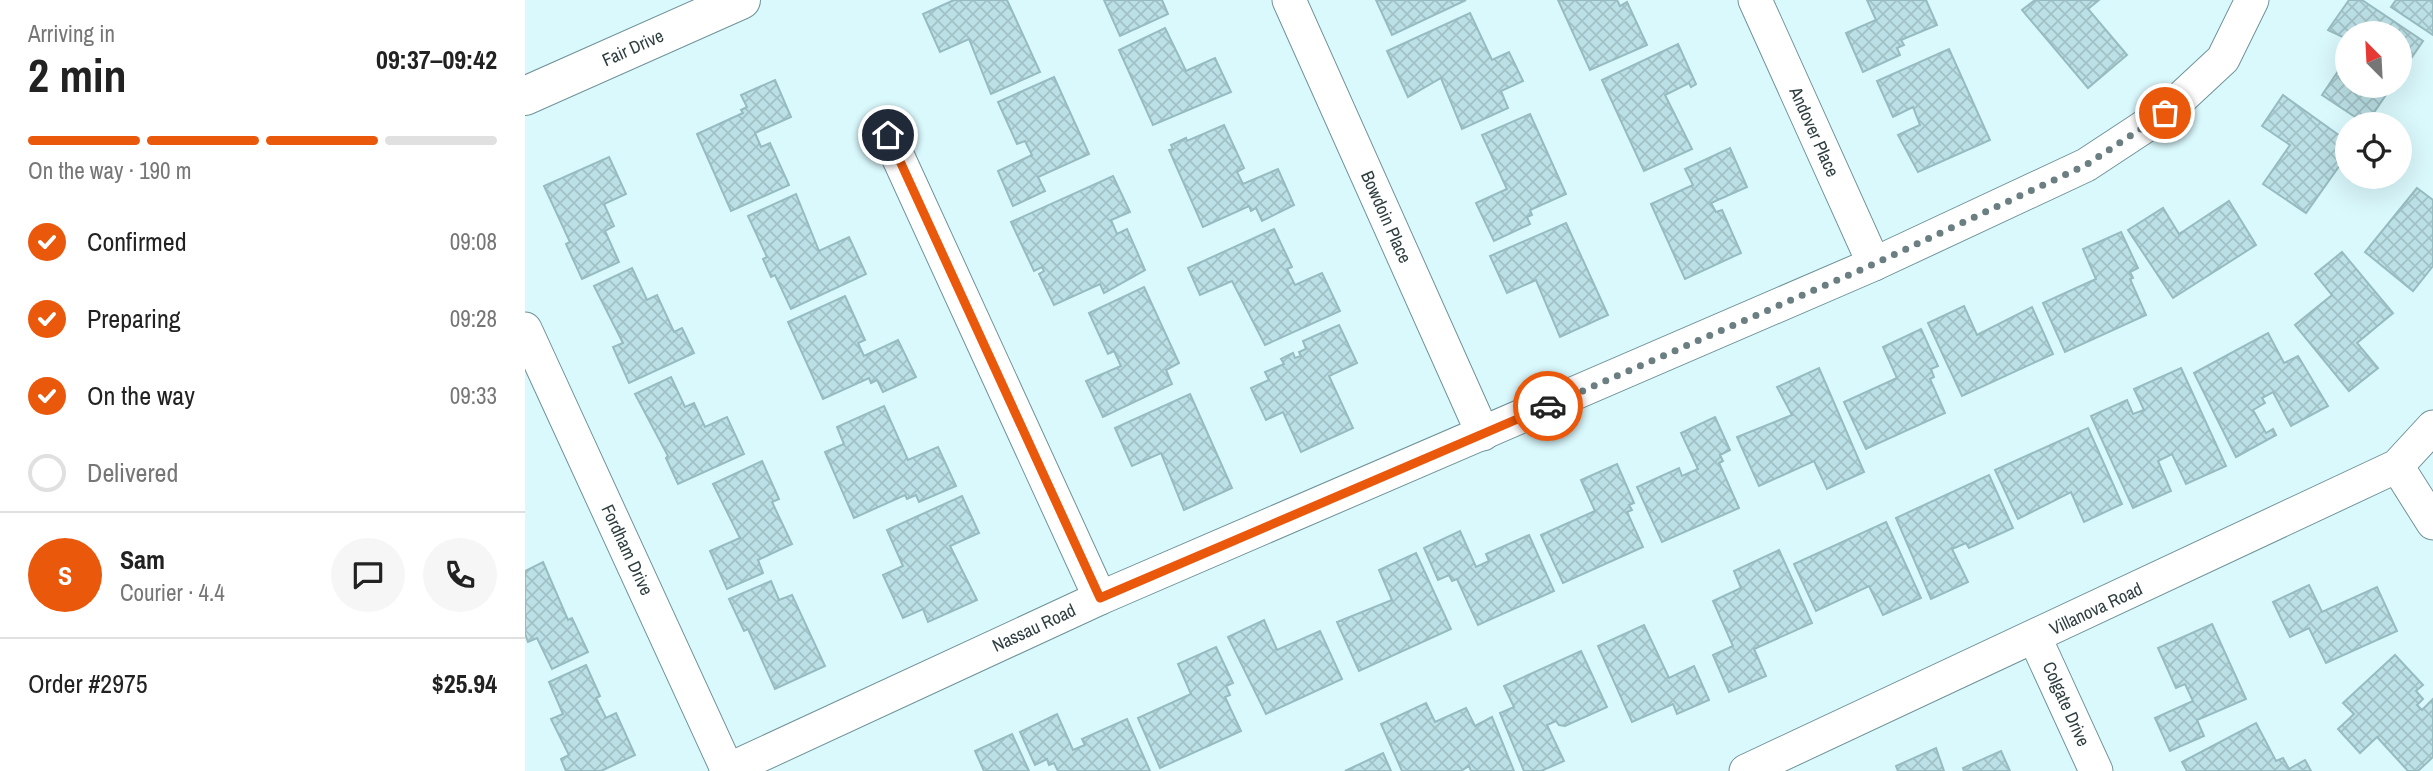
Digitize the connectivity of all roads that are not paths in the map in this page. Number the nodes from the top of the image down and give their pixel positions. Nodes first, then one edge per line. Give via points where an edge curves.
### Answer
1 (741, 0) edge
2 (1289, 0) edge
3 (1755, 0) edge
4 (2252, 0) edge
5 (525, 96) edge
6 (888, 135) dead end
7 (1874, 264) junction
8 (525, 329) edge
9 (2433, 427) edge
10 (1483, 434) junction
11 (2397, 466) junction
12 (2433, 523) edge
13 (1100, 598) junction
14 (2035, 638) junction
15 (727, 771) edge
16 (1746, 771) edge
17 (2096, 771) edge

1 - 5 main road, Fair Drive
2 - 10 street, Bowdoin Place
3 - 7 street, Andover Place
4 - 7 street, Nassau Road via 2223,59 2165,113 2086,165
6 - 13 street
7 - 10 street, Nassau Road
8 - 15 street, Fordham Drive
9 - 11 street, Villanova Road
10 - 13 street, Nassau Road
11 - 12 street
11 - 14 street, Villanova Road
13 - 15 street, Nassau Road
14 - 16 street, Villanova Road
14 - 17 street, Colgate Drive

